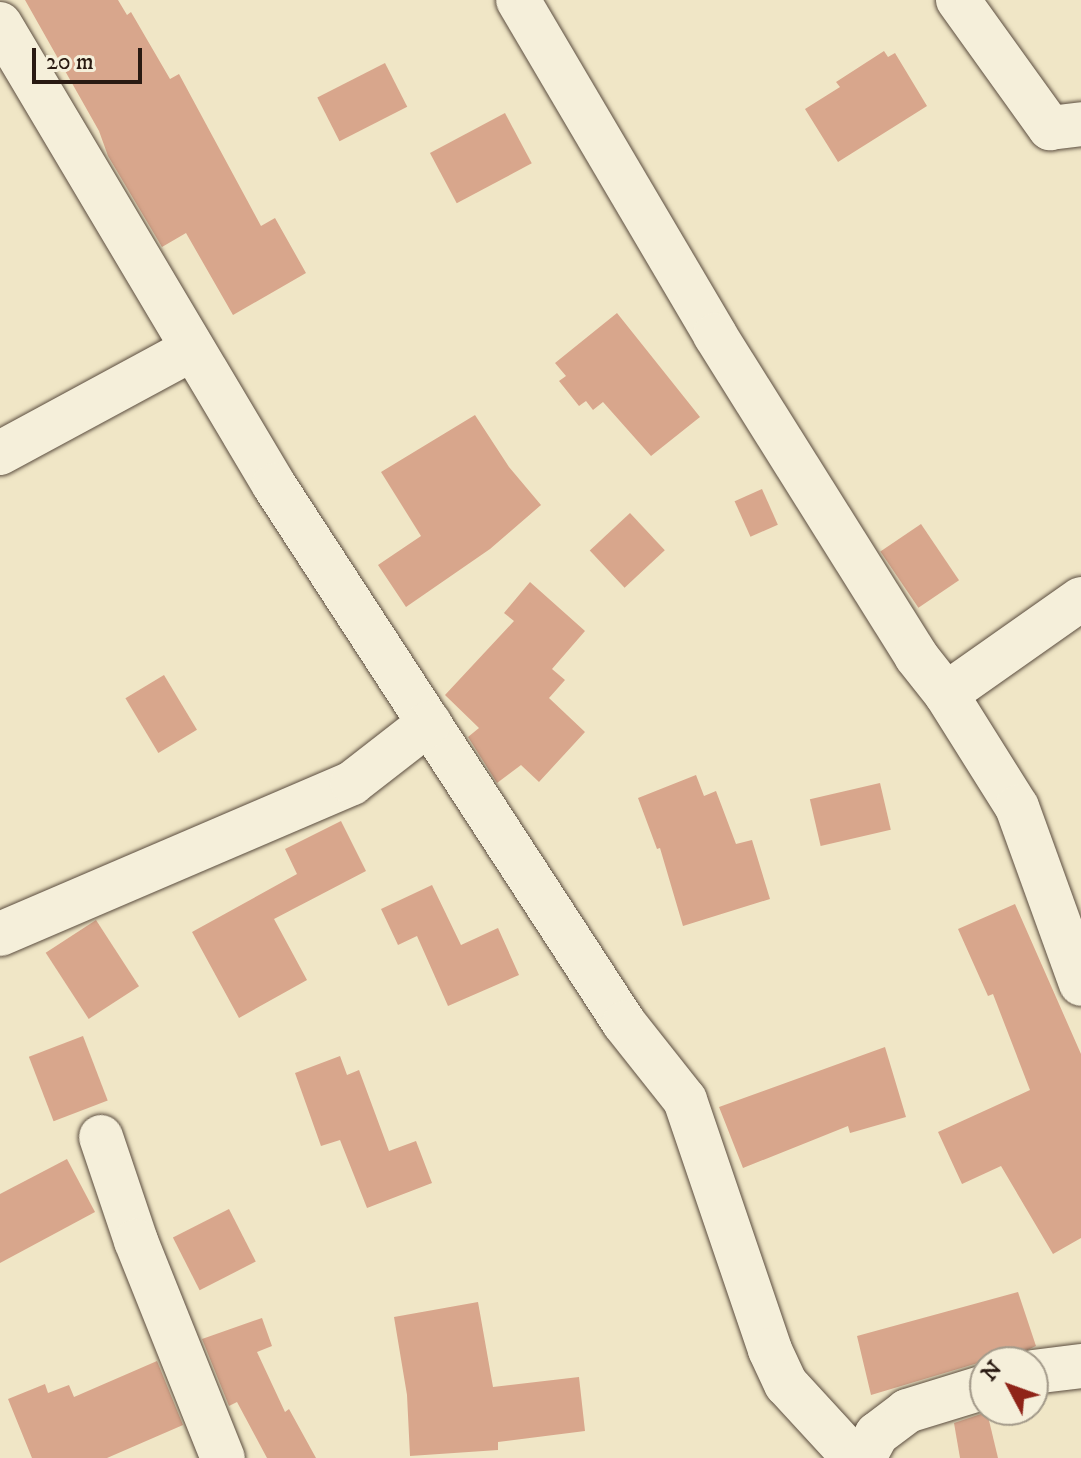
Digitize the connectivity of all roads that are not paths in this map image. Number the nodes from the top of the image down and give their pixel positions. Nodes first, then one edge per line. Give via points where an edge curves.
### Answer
1 (518, 0) edge
2 (958, 0) edge
3 (0, 24) edge
4 (1081, 124) edge
5 (192, 349) junction
6 (0, 453) edge
7 (1081, 599) edge
8 (946, 694) junction
9 (429, 723) junction
10 (0, 934) edge
11 (1081, 984) edge
12 (101, 1137) dead end
13 (1081, 1366) edge
14 (1049, 1370) edge
15 (969, 1392) edge
16 (223, 1458) edge
17 (854, 1458) edge
18 (864, 1458) edge

1 - 8 street via 715,335 916,656
2 - 4 street via 1050,128
3 - 5 street
5 - 6 street
5 - 9 street
7 - 8 street
8 - 11 street via 1017,807
9 - 10 street via 352,783
9 - 17 street via 624,1023 685,1100 775,1362 786,1384
12 - 16 street via 136,1241
13 - 14 street
15 - 18 street via 907,1411 877,1434

